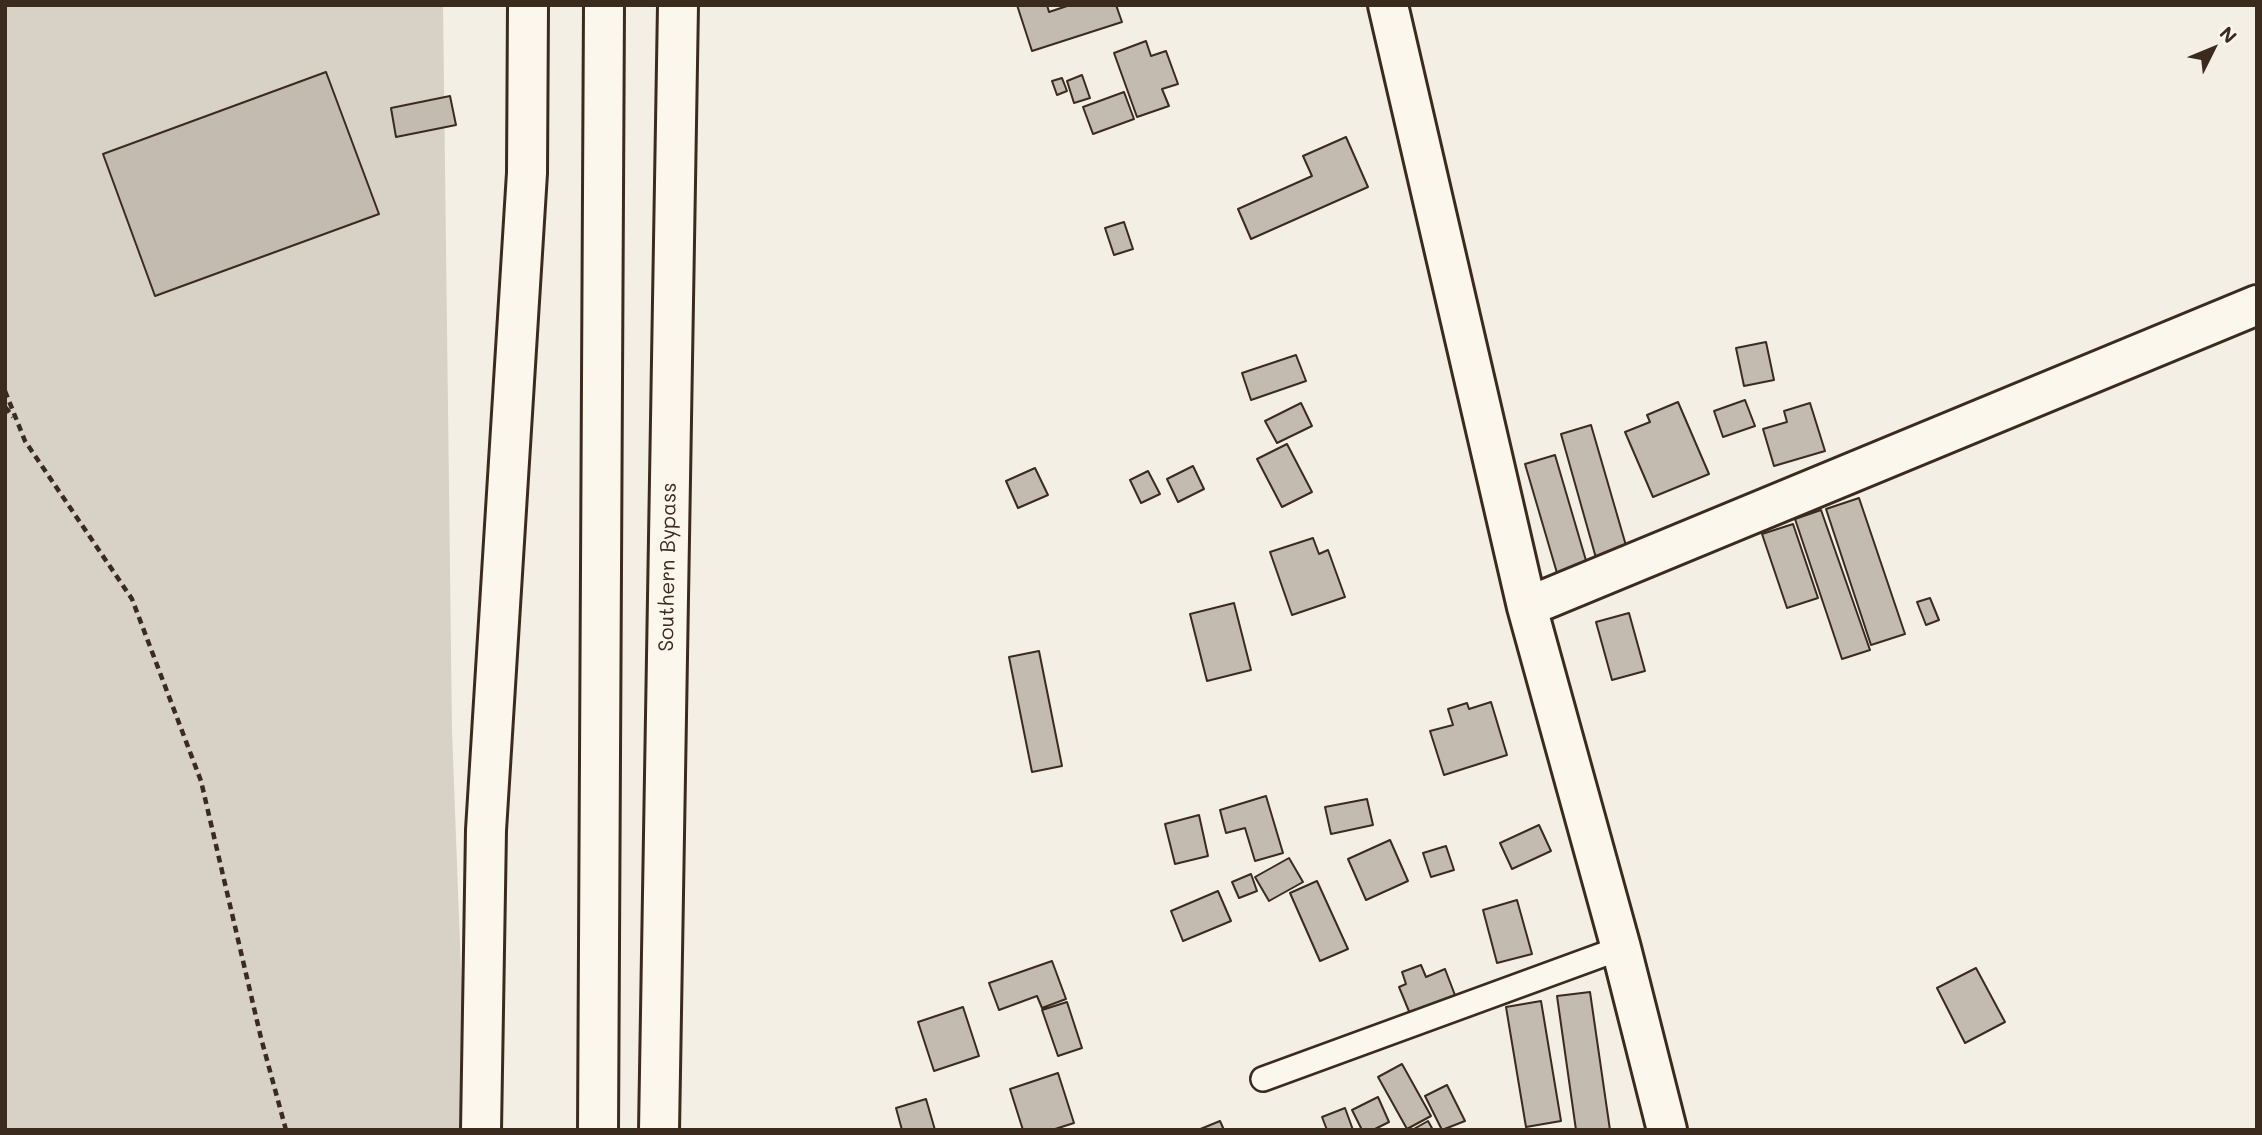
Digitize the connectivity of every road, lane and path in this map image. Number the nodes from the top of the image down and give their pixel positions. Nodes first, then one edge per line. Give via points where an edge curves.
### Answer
1 (527, 5) edge
2 (604, 5) edge
3 (678, 5) edge
4 (1388, 5) edge
5 (2257, 305) edge
6 (5, 391) edge
7 (5, 407) edge
8 (18, 423) junction
9 (1527, 607) junction
10 (1621, 948) junction
11 (1263, 1079) dead end
12 (286, 1130) edge
13 (481, 1130) edge
14 (598, 1130) edge
15 (659, 1130) edge
16 (1667, 1130) edge

1 - 13 main road via 527,173 486,830
2 - 14 main road
3 - 15 main road, Southern Bypass
4 - 9 main road
5 - 9 main road
6 - 8 path
7 - 8 path
8 - 12 path via 132,599 201,781
9 - 10 main road
10 - 11 lane
10 - 16 main road

